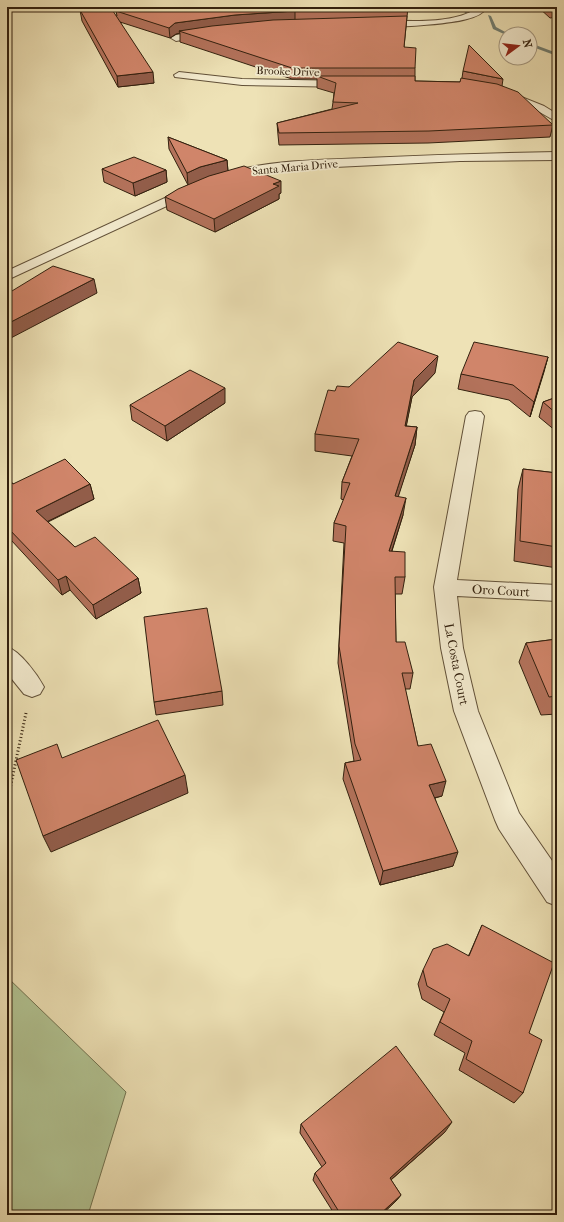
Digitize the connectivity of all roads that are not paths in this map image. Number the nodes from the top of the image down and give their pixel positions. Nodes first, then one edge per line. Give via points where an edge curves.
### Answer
1 (484, 7) edge
2 (366, 24) edge
3 (219, 32) edge
4 (176, 38) edge
5 (179, 75) dead end
6 (359, 84) edge
7 (497, 91) edge
8 (557, 119) edge
9 (557, 156) edge
10 (7, 276) edge
11 (475, 416) dead end
12 (445, 587) junction
13 (557, 593) edge
14 (7, 656) edge
15 (32, 687) road end
16 (557, 892) edge

1 - 2 street via 480,12 455,20
3 - 4 street
5 - 6 street, Brooke Drive via 215,80
7 - 8 street via 540,108
9 - 10 street, Santa Maria Drive via 308,164 232,175 208,183
11 - 12 street, La Costa Court
12 - 13 street, Oro Court
12 - 16 street, La Costa Court via 452,648 466,711 508,820
14 - 15 street

